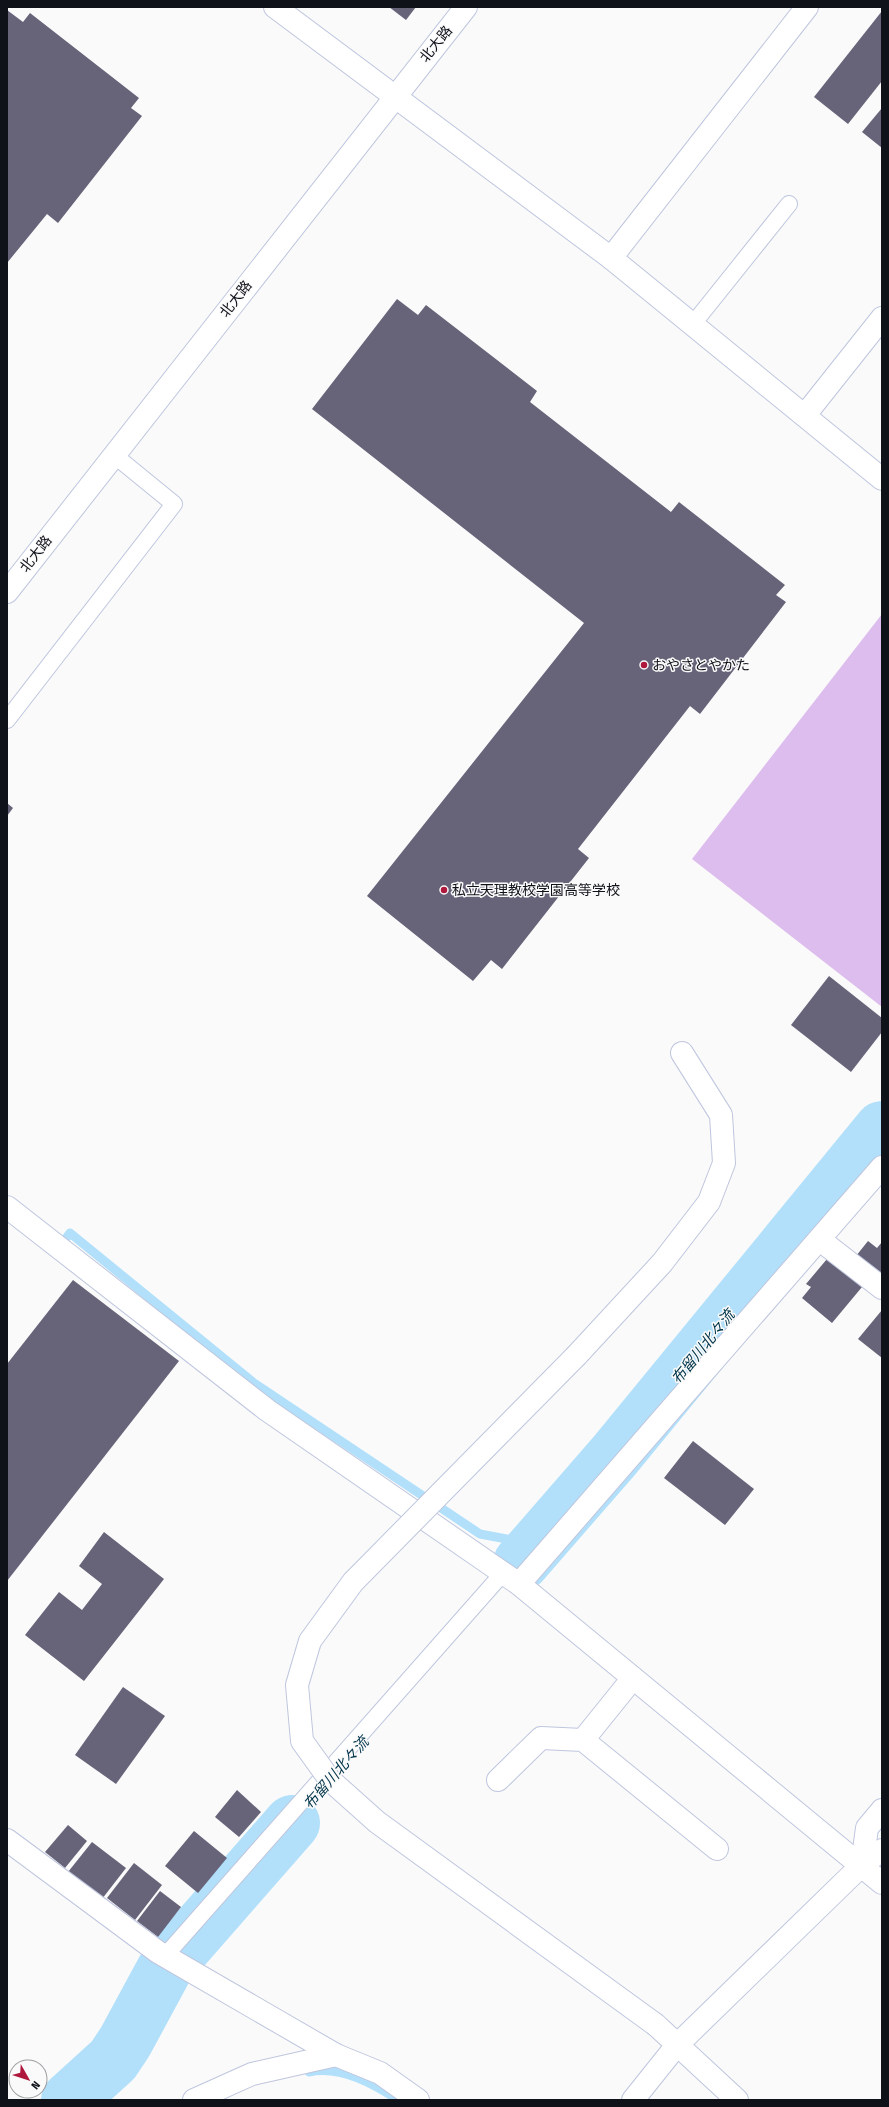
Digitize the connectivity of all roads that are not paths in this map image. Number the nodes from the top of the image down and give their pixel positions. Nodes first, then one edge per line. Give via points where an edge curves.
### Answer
1 (275, 7) edge
2 (466, 7) edge
3 (807, 7) edge
4 (395, 96) junction
5 (789, 204) dead end
6 (612, 258) junction
7 (882, 318) edge
8 (692, 324) junction
9 (805, 415) junction
10 (114, 456) junction
11 (882, 479) edge
12 (7, 592) edge
13 (7, 720) edge
14 (682, 1053) dead end
15 (882, 1168) edge
16 (7, 1207) edge
17 (820, 1240) junction
18 (882, 1288) edge
19 (511, 1578) junction
20 (633, 1678) junction
21 (583, 1740) junction
22 (498, 1780) dead end
23 (882, 1810) edge
24 (7, 1840) edge
25 (717, 1849) dead end
26 (882, 1850) edge
27 (862, 1865) junction
28 (882, 1883) edge
29 (166, 1956) junction
30 (677, 2045) junction
31 (336, 2055) junction
32 (194, 2100) edge
33 (418, 2100) edge
34 (633, 2100) edge
35 (737, 2100) edge

1 - 4 street
2 - 4 street, 北大路
3 - 6 street
4 - 6 street
4 - 10 street, 北大路
5 - 8 lane
6 - 8 street
7 - 9 street
8 - 9 street
9 - 11 street
10 - 12 street, 北大路
10 - 13 lane via 174,504
14 - 30 street, bridge via 721,1115 724,1163 709,1202 662,1263 577,1355 353,1582 310,1641 296,1685 302,1741 330,1780 377,1822 656,2025
15 - 17 street
16 - 19 street via 267,1410
17 - 18 street
17 - 19 street
19 - 20 street
19 - 29 lane
20 - 21 street
20 - 27 street
21 - 22 street via 541,1738
21 - 25 street
23 - 27 street via 867,1828
24 - 29 street
26 - 27 street
27 - 28 street
27 - 30 street
29 - 31 street
30 - 34 street
30 - 35 street
31 - 32 street via 252,2074
31 - 33 street via 380,2073

